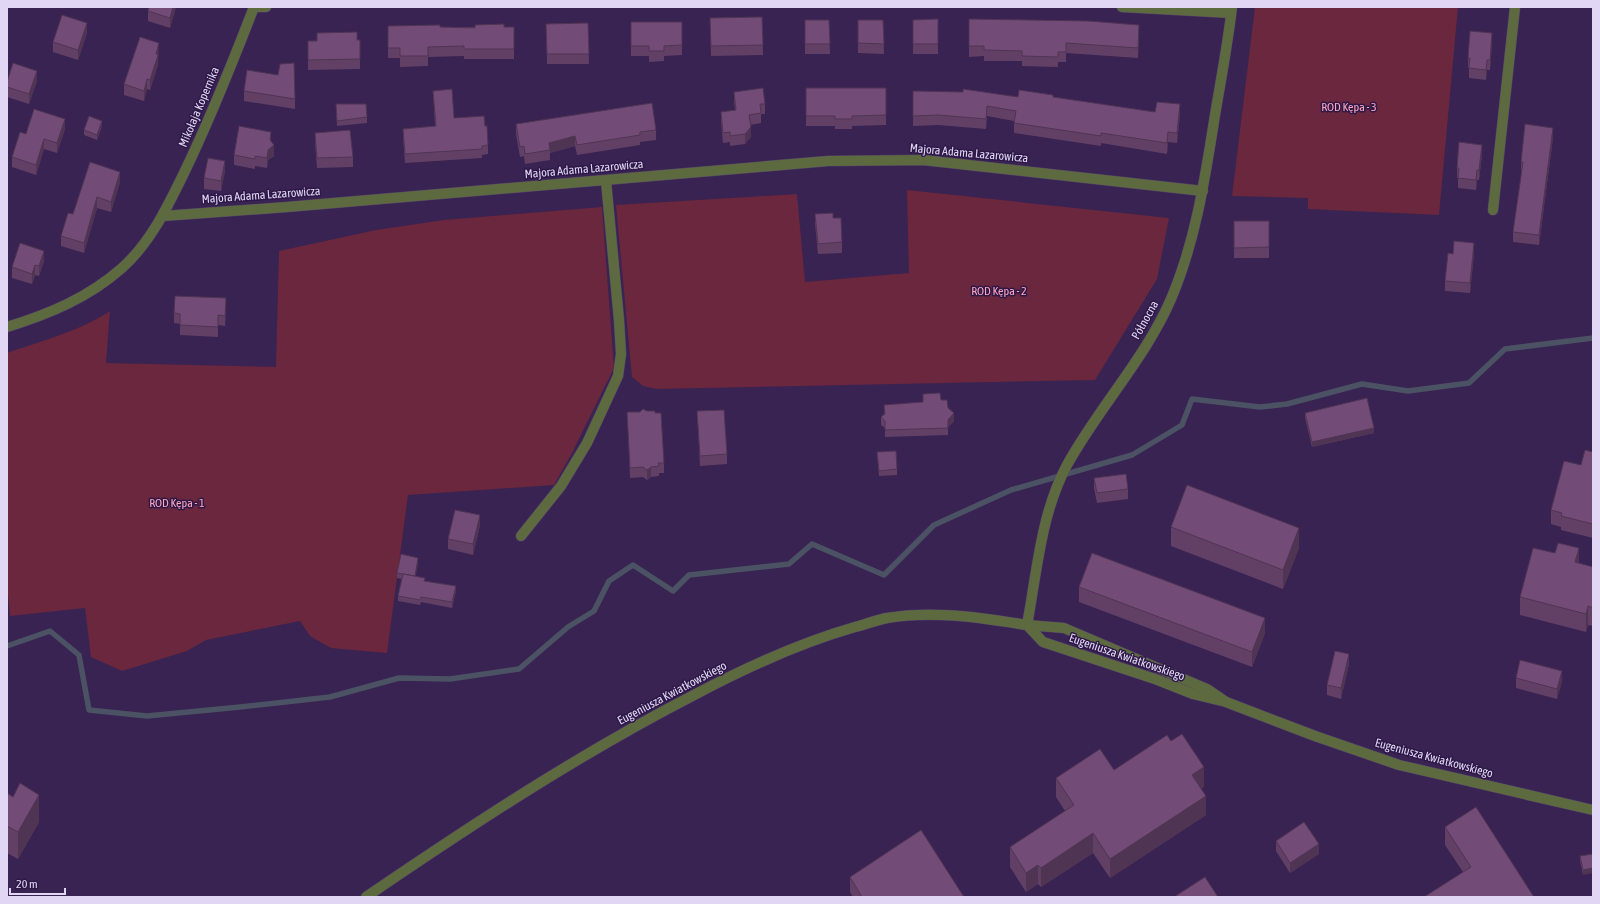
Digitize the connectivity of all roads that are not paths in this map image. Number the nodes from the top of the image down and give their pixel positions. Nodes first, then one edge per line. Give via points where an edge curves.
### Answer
1 (254, 7) edge
2 (266, 7) edge
3 (1122, 7) edge
4 (1515, 7) edge
5 (1232, 10) edge
6 (606, 181) junction
7 (1203, 191) junction
8 (1493, 210) dead end
9 (163, 216) junction
10 (7, 327) edge
11 (521, 536) dead end
12 (1027, 625) junction
13 (1226, 702) junction
14 (1593, 810) edge
15 (366, 897) edge

1 - 2 street
1 - 9 street, Mikołaja Kopernika via 204,132
3 - 5 street
4 - 8 street
5 - 7 street, Północna
6 - 7 street, Majora Adama Lazarowicza via 828,161 922,160
6 - 9 street, Majora Adama Lazarowicza
6 - 11 street via 619,320 621,354 618,376 587,443 561,486
7 - 12 street, Północna via 1186,260 1170,300 1149,340 1066,466 1057,488 1045,527
9 - 10 street via 141,247 98,287 70,304
12 - 13 street, Eugeniusza Kwiatkowskiego via 1064,628 1207,689
12 - 13 street, Eugeniusza Kwiatkowskiego via 1043,642 1193,694
12 - 15 street, Eugeniusza Kwiatkowskiego via 963,615 888,618 795,647 690,696 563,768
13 - 14 street, Eugeniusza Kwiatkowskiego via 1399,765

